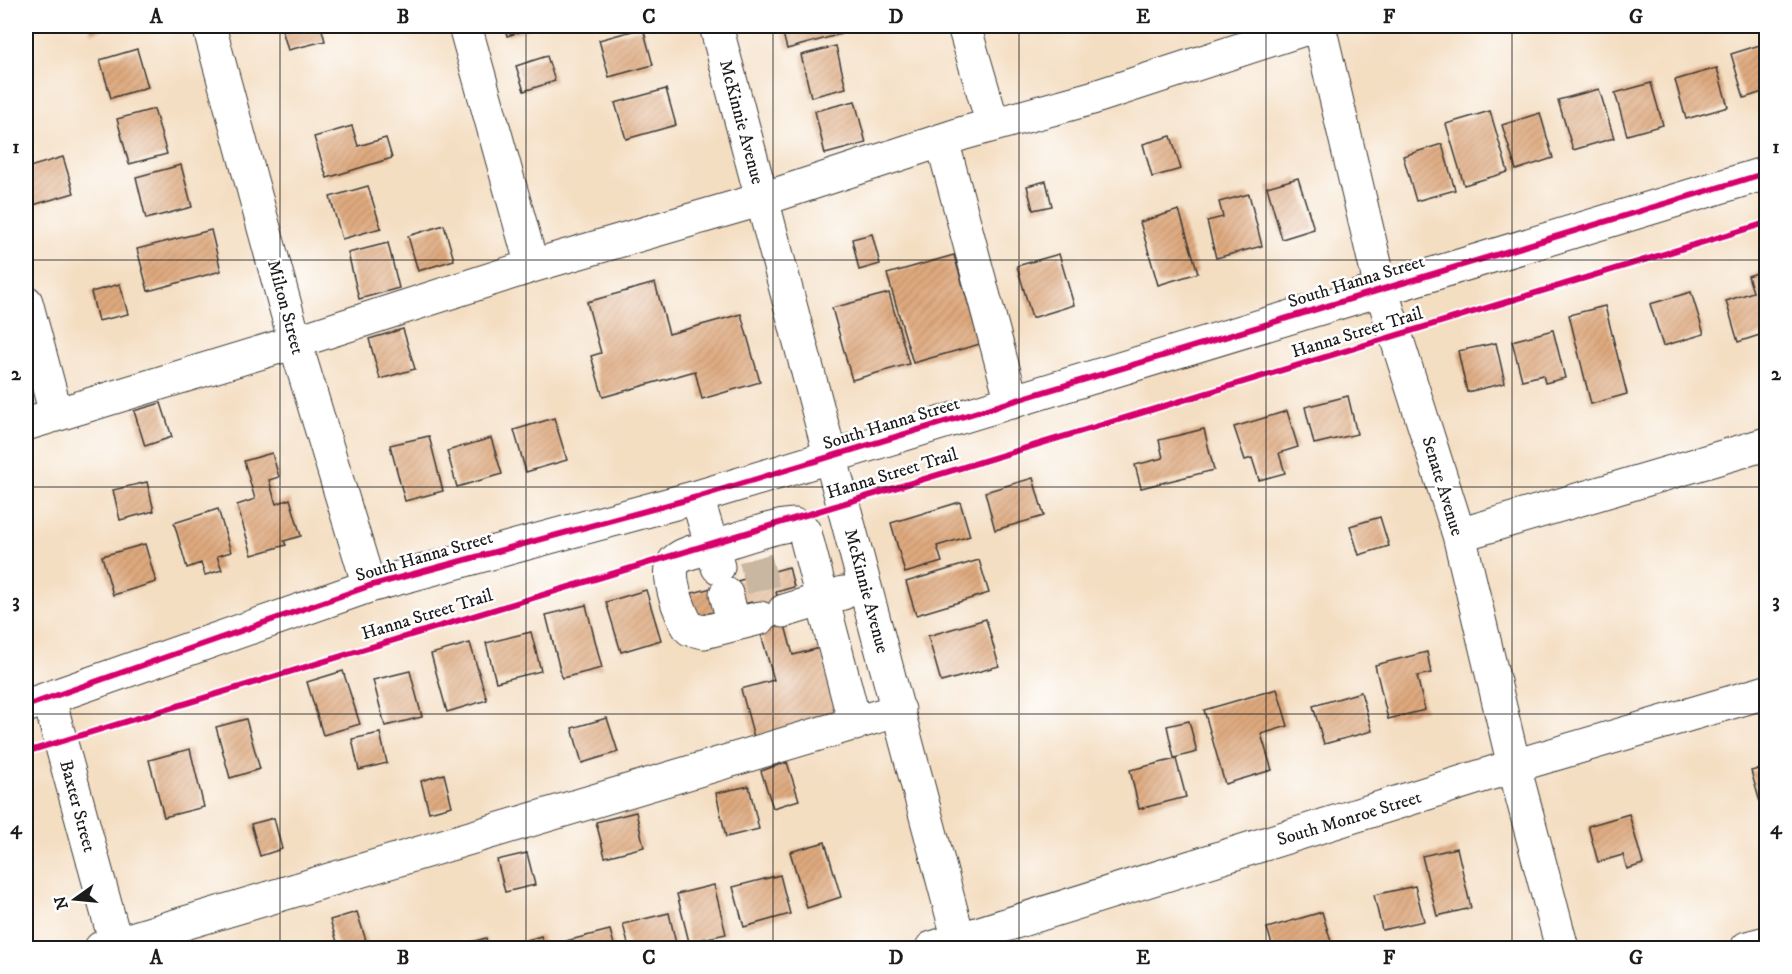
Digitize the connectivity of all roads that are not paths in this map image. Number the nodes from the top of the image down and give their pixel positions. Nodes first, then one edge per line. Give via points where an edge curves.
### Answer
1 (209, 26) edge
2 (465, 26) edge
3 (716, 26) edge
4 (964, 26) edge
5 (1313, 26) edge
6 (1319, 26) edge
7 (993, 124) junction
8 (942, 140) junction
9 (1767, 173) edge
10 (763, 199) junction
11 (532, 266) junction
12 (1381, 289) junction
13 (26, 302) edge
14 (295, 342) junction
15 (1012, 402) junction
16 (41, 419) edge
17 (1767, 444) edge
18 (831, 457) junction
19 (698, 497) junction
20 (1459, 535) junction
21 (369, 586) junction
22 (866, 586) junction
23 (739, 594) junction
24 (822, 600) junction
25 (1767, 692) edge
26 (37, 702) edge
27 (899, 710) junction
28 (855, 724) junction
29 (1514, 766) junction
30 (1767, 943) edge
31 (951, 946) edge
32 (111, 947) edge
33 (1562, 948) edge
34 (1747, 948) edge

1 - 14 street, Milton Street
2 - 11 street
3 - 10 street, McKinnie Avenue
4 - 7 street
5 - 7 street via 1092,98
6 - 12 street, Senate Avenue
7 - 8 street
8 - 10 street
8 - 15 street
9 - 12 street, South Hanna Street
10 - 11 street
10 - 18 street, McKinnie Avenue
11 - 14 street
12 - 15 street, South Hanna Street
12 - 20 street, Senate Avenue
13 - 16 street
14 - 16 street
14 - 21 street, Milton Street
15 - 18 street, South Hanna Street
17 - 20 street
18 - 19 street, South Hanna Street
18 - 22 street, McKinnie Avenue
19 - 21 street, South Hanna Street
19 - 23 street
20 - 29 street, Senate Avenue
21 - 26 street, South Hanna Street
22 - 24 street
22 - 27 street, McKinnie Avenue
23 - 24 street
23 - 24 street via 752,547 794,525 805,533
24 - 28 street
25 - 29 street, South Monroe Street
26 - 32 street, Baxter Street
27 - 28 street
27 - 31 street, McKinnie Avenue
28 - 32 street
29 - 31 street, South Monroe Street
29 - 33 street, Senate Avenue
30 - 34 street

